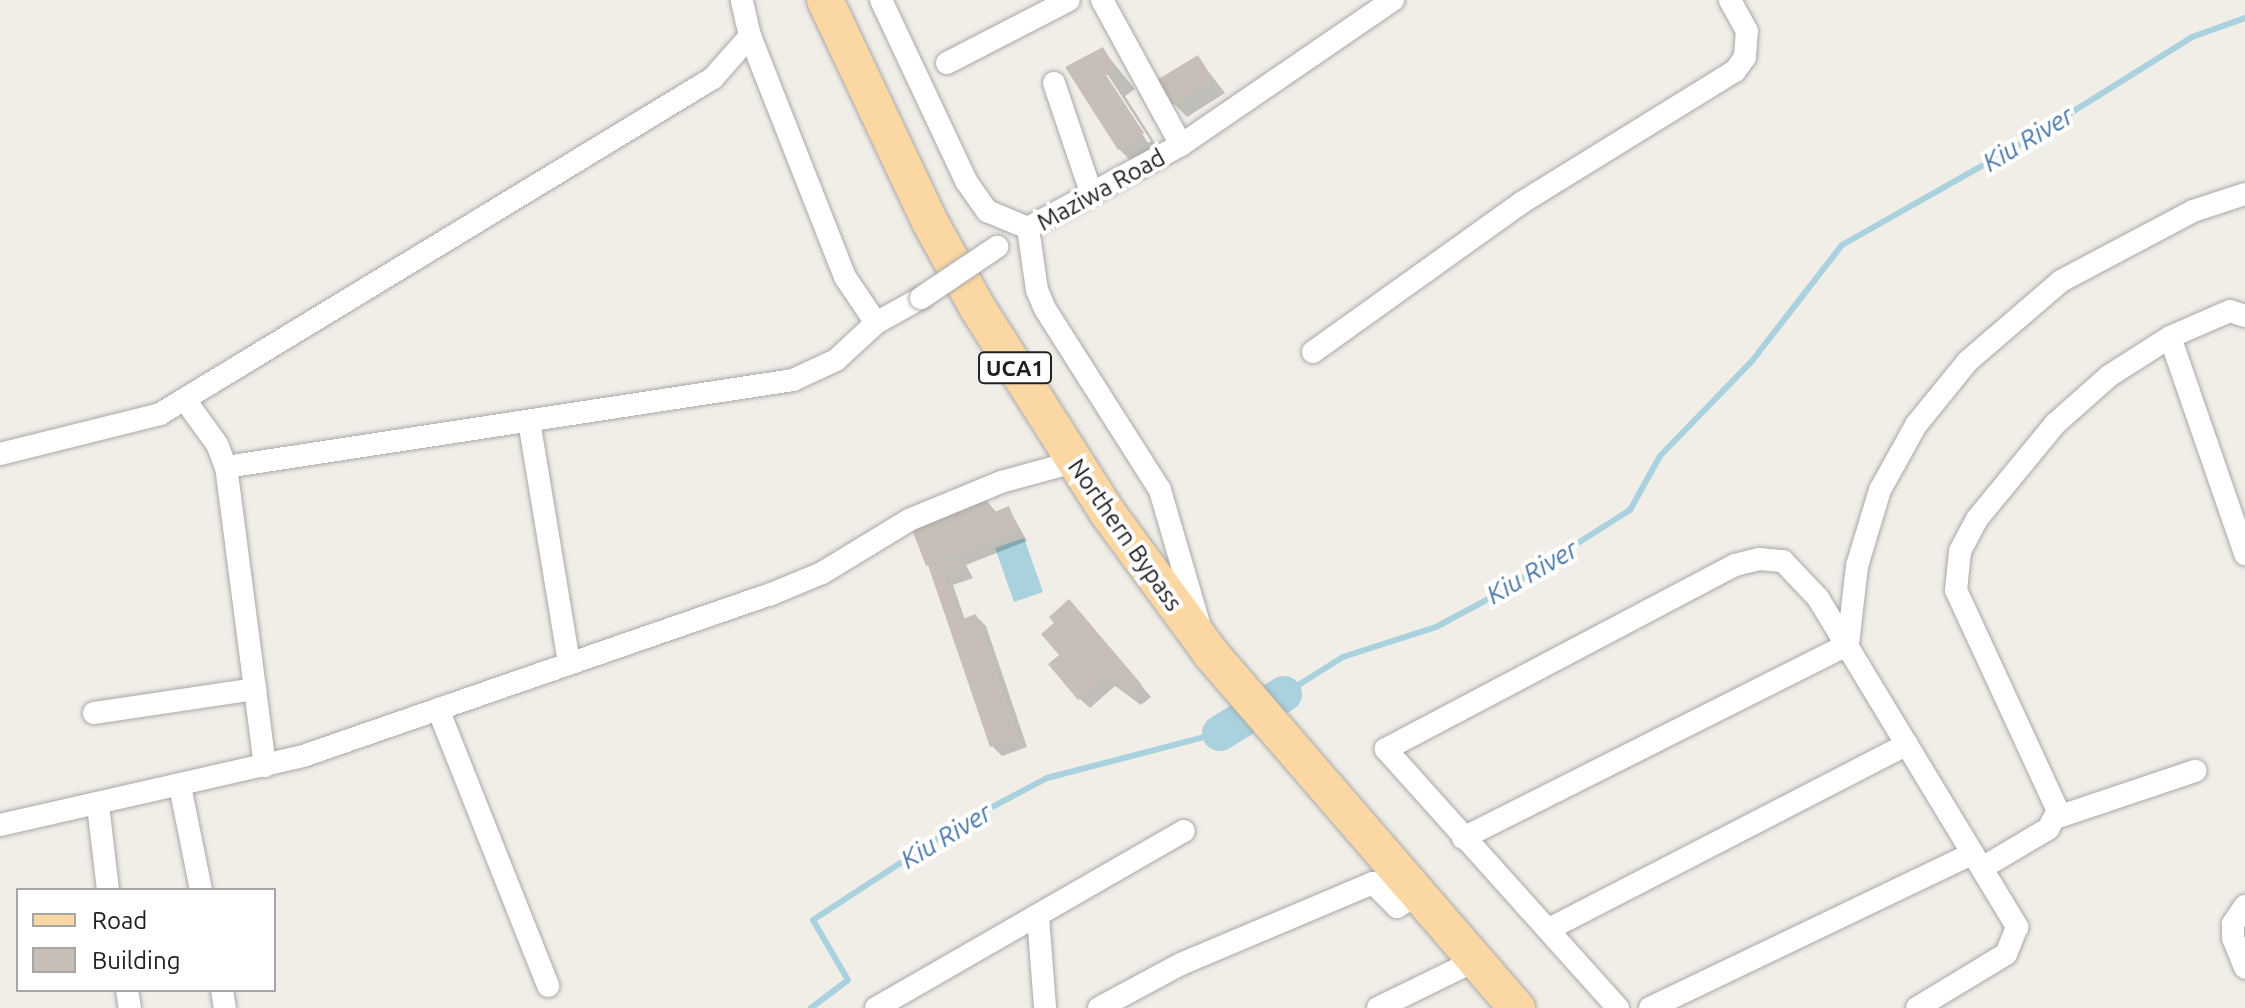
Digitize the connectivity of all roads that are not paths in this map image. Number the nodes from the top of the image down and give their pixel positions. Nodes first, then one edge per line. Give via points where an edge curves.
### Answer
1 (742, 0) edge
2 (825, 0) edge
3 (881, 0) edge
4 (1069, 0) edge
5 (1102, 0) edge
6 (1393, 0) edge
7 (1730, 0) edge
8 (750, 36) junction
9 (947, 63) dead end
10 (1054, 83) dead end
11 (1181, 145) junction
12 (1091, 192) junction
13 (2245, 194) edge
14 (1028, 228) junction
15 (2245, 316) edge
16 (876, 323) junction
17 (2170, 337) junction
18 (1313, 352) dead end
19 (185, 400) junction
20 (529, 421) junction
21 (0, 454) edge
22 (1074, 462) junction
23 (226, 467) junction
24 (2245, 554) edge
25 (1848, 644) junction
26 (1205, 646) junction
27 (569, 663) junction
28 (255, 689) junction
29 (438, 709) junction
30 (94, 713) dead end
31 (1907, 744) junction
32 (265, 766) junction
33 (2195, 771) dead end
34 (180, 786) junction
35 (98, 805) junction
36 (2058, 817) junction
37 (0, 825) edge
38 (1184, 831) dead end
39 (1463, 838) junction
40 (1978, 861) junction
41 (108, 888) edge
42 (201, 888) edge
43 (1418, 894) junction
44 (2245, 906) edge
45 (1038, 916) junction
46 (1549, 929) junction
47 (1476, 960) junction
48 (2245, 968) edge
49 (548, 986) dead end
50 (876, 1008) edge
51 (1045, 1008) edge
52 (1099, 1008) edge
53 (1378, 1008) edge
54 (1517, 1008) edge
55 (1618, 1008) edge
56 (1650, 1008) edge
57 (1917, 1008) edge

1 - 8 street
2 - 22 main road, Northern Bypass / UCA1 via 930,222
3 - 14 street via 966,181 987,211
4 - 9 street
5 - 11 street
6 - 11 street, Maziwa Road
7 - 18 street via 1747,31 1745,57 1735,71 1521,203
8 - 16 street via 845,277
8 - 19 street via 713,78
10 - 12 street
11 - 12 street, Maziwa Road
12 - 14 street, Maziwa Road
13 - 25 street via 2193,211 2061,281 1968,361 1916,425 1880,490 1857,566
14 - 16 street, bridge
14 - 26 street, Maziwa Road via 1045,309 1160,490
15 - 17 street via 2230,311
16 - 20 street via 836,360 793,380
17 - 24 street
17 - 36 street via 2109,376 2055,424 1977,519 1955,570 1956,590
19 - 21 street via 138,423
19 - 23 street via 217,444
20 - 23 street
20 - 27 street
22 - 26 main road, Northern Bypass / UCA1
22 - 27 street via 1001,482 909,520 822,573 769,595
23 - 28 street
25 - 31 street
25 - 39 street
25 - 39 street via 1805,581 1783,561 1735,565 1391,743 1386,749 1392,761
26 - 43 main road, Northern Bypass / UCA1
27 - 29 street
28 - 30 street
28 - 32 street
29 - 32 street
29 - 49 street
31 - 40 street
31 - 46 street
32 - 34 street
33 - 36 street
34 - 35 street
34 - 42 street
35 - 37 street
35 - 41 street
36 - 40 street via 2048,829
38 - 45 street
39 - 46 street
40 - 56 street
40 - 57 street via 2017,927 2015,940 1986,970
43 - 47 main road, Northern Bypass / UCA1
43 - 52 street via 1397,907 1373,883 1181,964
44 - 48 street via 2233,924 2233,938
45 - 50 street via 906,986
45 - 51 street
46 - 55 street
47 - 53 street
47 - 54 main road, Northern Bypass / UCA1

